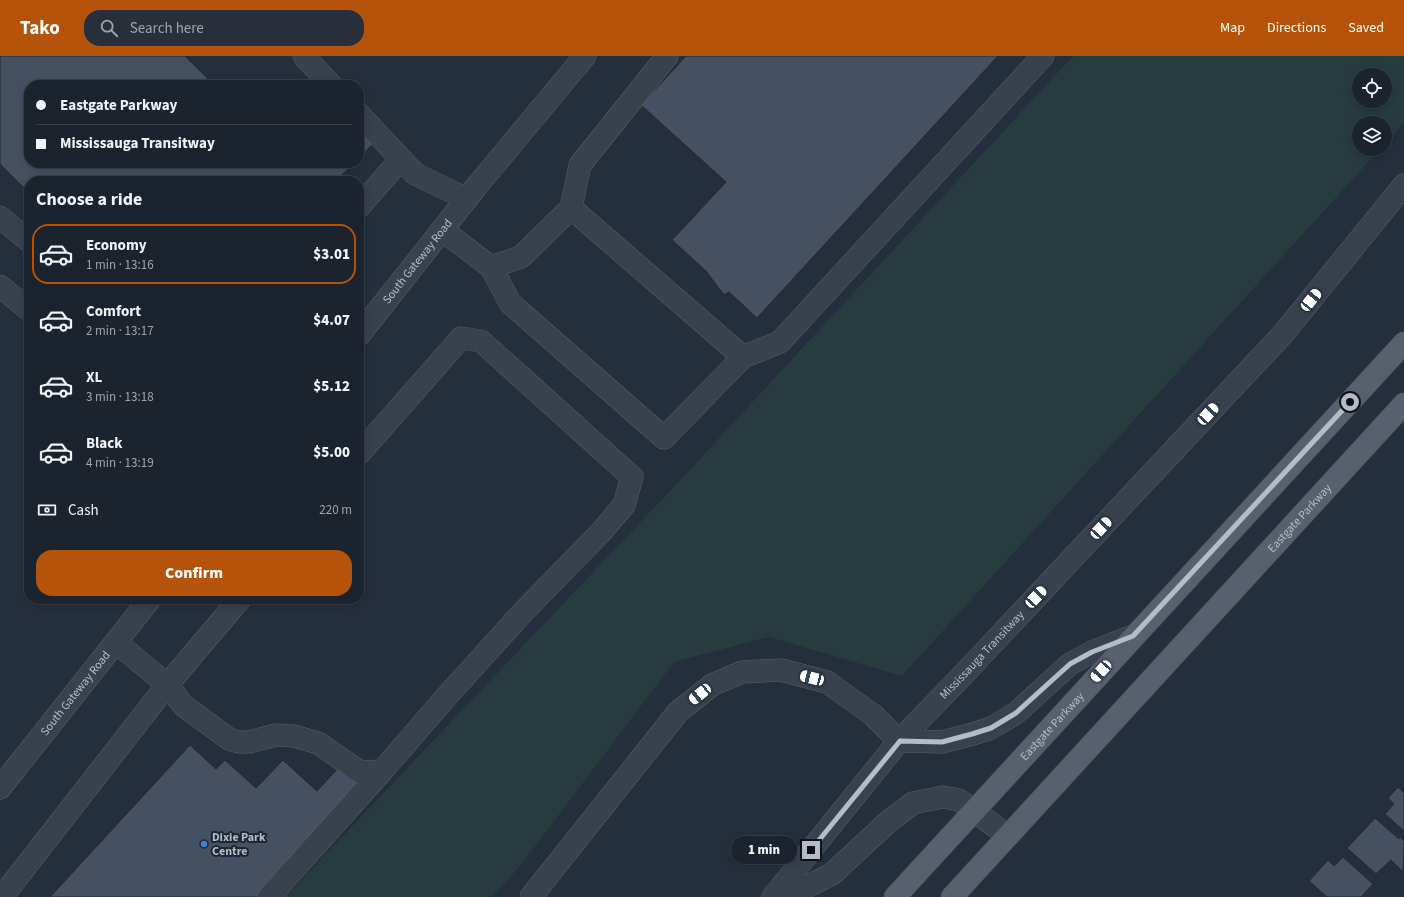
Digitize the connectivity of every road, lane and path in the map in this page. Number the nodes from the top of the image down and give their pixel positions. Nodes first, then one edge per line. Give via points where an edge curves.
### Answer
1 (304, 56) edge
2 (585, 56) edge
3 (667, 56) edge
4 (1043, 56) edge
5 (326, 80) edge
6 (364, 119) edge
7 (401, 159) junction
8 (1404, 184) edge
9 (472, 193) junction
10 (364, 201) edge
11 (571, 208) junction
12 (0, 217) edge
13 (442, 230) junction
14 (24, 237) edge
15 (491, 267) junction
16 (0, 286) edge
17 (24, 306) edge
18 (364, 329) edge
19 (1404, 343) edge
20 (743, 357) junction
21 (1404, 404) edge
22 (364, 448) edge
23 (146, 604) edge
24 (236, 604) edge
25 (1133, 636) junction
26 (116, 642) junction
27 (167, 685) junction
28 (900, 741) junction
29 (382, 771) junction
30 (0, 788) edge
31 (974, 811) junction
32 (1008, 836) junction
33 (2, 897) edge
34 (269, 897) edge
35 (531, 897) edge
36 (773, 897) edge
37 (787, 897) edge
38 (895, 897) edge
39 (952, 897) edge

1 - 5 street
2 - 9 street, South Gateway Road
3 - 11 street via 580,165
4 - 20 street via 780,342
6 - 7 street
7 - 9 street via 415,174
7 - 10 street
8 - 28 street, Mississauga Transitway via 1283,334
9 - 13 street, South Gateway Road
11 - 15 street via 521,257
11 - 20 street
12 - 14 street
13 - 15 street
13 - 18 street, South Gateway Road
15 - 20 street via 510,303 664,438
16 - 17 street
19 - 25 main road, Eastgate Parkway
21 - 32 main road, Eastgate Parkway
22 - 29 street via 461,338 481,341 632,477 624,504 602,531 524,611
23 - 26 street, South Gateway Road
24 - 27 street
25 - 28 street via 1092,652 1070,664 1016,713 991,728 942,742
25 - 31 main road, Eastgate Parkway
26 - 27 street
26 - 30 street, South Gateway Road
27 - 29 street via 184,706 229,739 248,742 276,735 294,736 318,743 360,772
27 - 33 street
28 - 35 street via 872,715 827,682 781,670 742,672 712,685 678,712
28 - 36 street, Mississauga Transitway
29 - 34 street
31 - 32 street
31 - 37 street via 959,800 943,797 913,803 888,822 832,874
31 - 38 main road, Eastgate Parkway
32 - 39 main road, Eastgate Parkway

